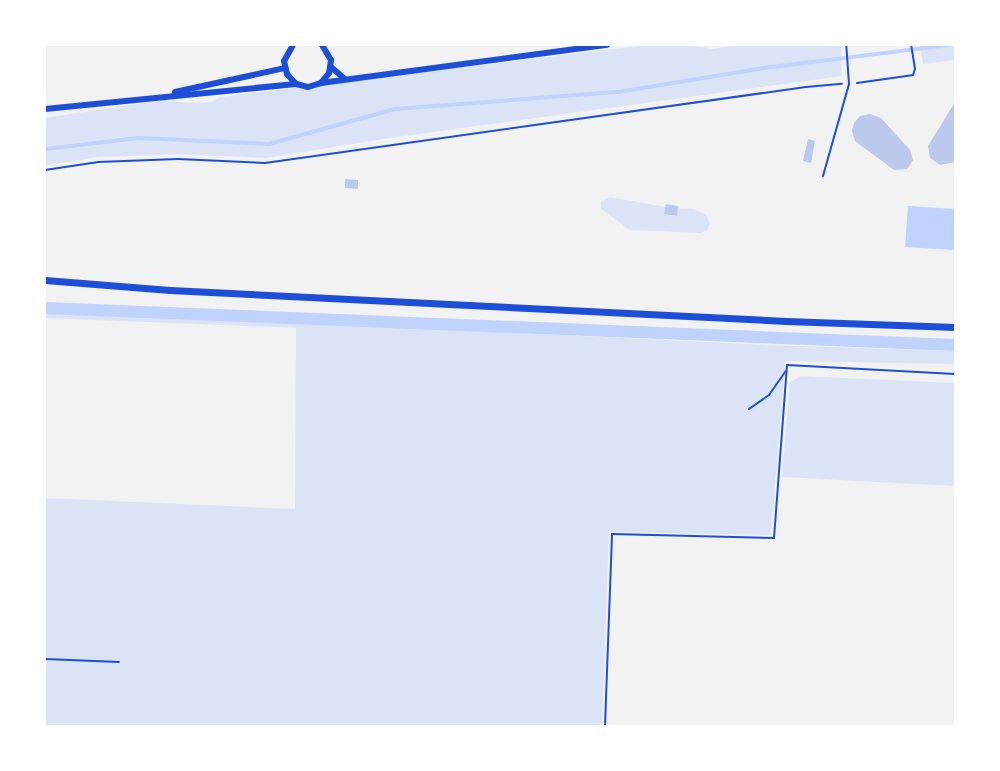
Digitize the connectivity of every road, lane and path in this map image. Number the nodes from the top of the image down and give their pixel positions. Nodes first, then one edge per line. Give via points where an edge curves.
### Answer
1 (285, 45) edge
2 (293, 45) edge
3 (322, 45) edge
4 (607, 45) edge
5 (846, 45) edge
6 (911, 45) edge
7 (286, 53) junction
8 (331, 67) junction
9 (285, 68) junction
10 (345, 79) junction
11 (321, 83) junction
12 (296, 84) junction
13 (849, 84) junction
14 (145, 99) junction
15 (45, 109) edge
16 (45, 170) edge
17 (823, 176) dead end
18 (45, 280) edge
19 (955, 327) edge
20 (787, 365) junction
21 (955, 374) edge
22 (749, 409) dead end
23 (45, 659) edge
24 (119, 662) dead end
25 (605, 726) edge

1 - 7 lane
2 - 7 street
3 - 8 street via 329,54
4 - 10 street
5 - 13 lane
6 - 13 path via 915,69 911,75
7 - 9 street
8 - 10 street
8 - 11 street
9 - 12 street
9 - 14 street
10 - 11 street
11 - 12 street via 308,87
12 - 14 street
13 - 16 path via 265,163 109,161
13 - 17 lane
14 - 15 street
18 - 19 main road via 170,290
20 - 21 path
20 - 22 path via 770,395
20 - 25 path via 774,538 612,534
23 - 24 path

